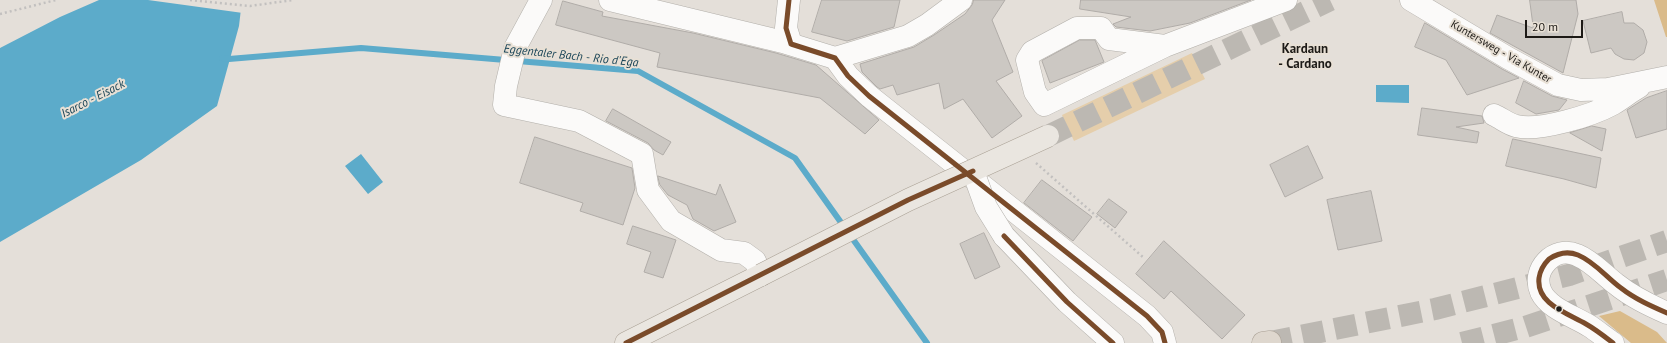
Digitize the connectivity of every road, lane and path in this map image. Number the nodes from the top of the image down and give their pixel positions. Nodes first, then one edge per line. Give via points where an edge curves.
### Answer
1 (56, 0) edge
2 (190, 0) edge
3 (293, 0) edge
4 (610, 0) edge
5 (789, 0) edge
6 (961, 0) edge
7 (1286, 0) edge
8 (1411, 0) edge
9 (538, 6) edge
10 (0, 14) edge
11 (791, 44) junction
12 (1165, 46) junction
13 (835, 58) junction
14 (1665, 77) edge
15 (1494, 115) dead end
16 (1048, 136) tunnel mouth
17 (921, 137) junction
18 (1033, 161) dead end
19 (971, 165) junction
20 (1144, 258) dead end
21 (761, 275) junction
22 (1667, 312) edge
23 (626, 343) edge
24 (1113, 343) edge
25 (1165, 343) edge
26 (1613, 343) edge

1 - 10 path
2 - 3 path via 250,6
4 - 11 street
5 - 11 street via 786,28
6 - 13 street via 928,25 908,36
7 - 12 street
8 - 14 street, Kuntersweg - Via Kunter via 1508,58 1558,84 1581,90 1608,89
9 - 21 street via 515,48 504,105 579,121 642,154 648,190 671,221 721,250 744,253 755,261
11 - 13 street
12 - 12 street via 1109,39 1101,28 1077,28 1032,52 1027,60 1035,92 1044,105
13 - 17 street via 848,76
14 - 15 street via 1630,91 1613,104 1562,122 1536,127 1516,126
16 - 19 main road, bridge
17 - 19 street
17 - 25 street via 1147,316 1162,332
18 - 20 path
19 - 21 main road, bridge
19 - 24 street, bridge via 986,207 1004,236 1067,302
21 - 23 main road
22 - 26 street via 1640,301 1577,254 1566,252 1547,260 1541,269 1539,280 1544,299

